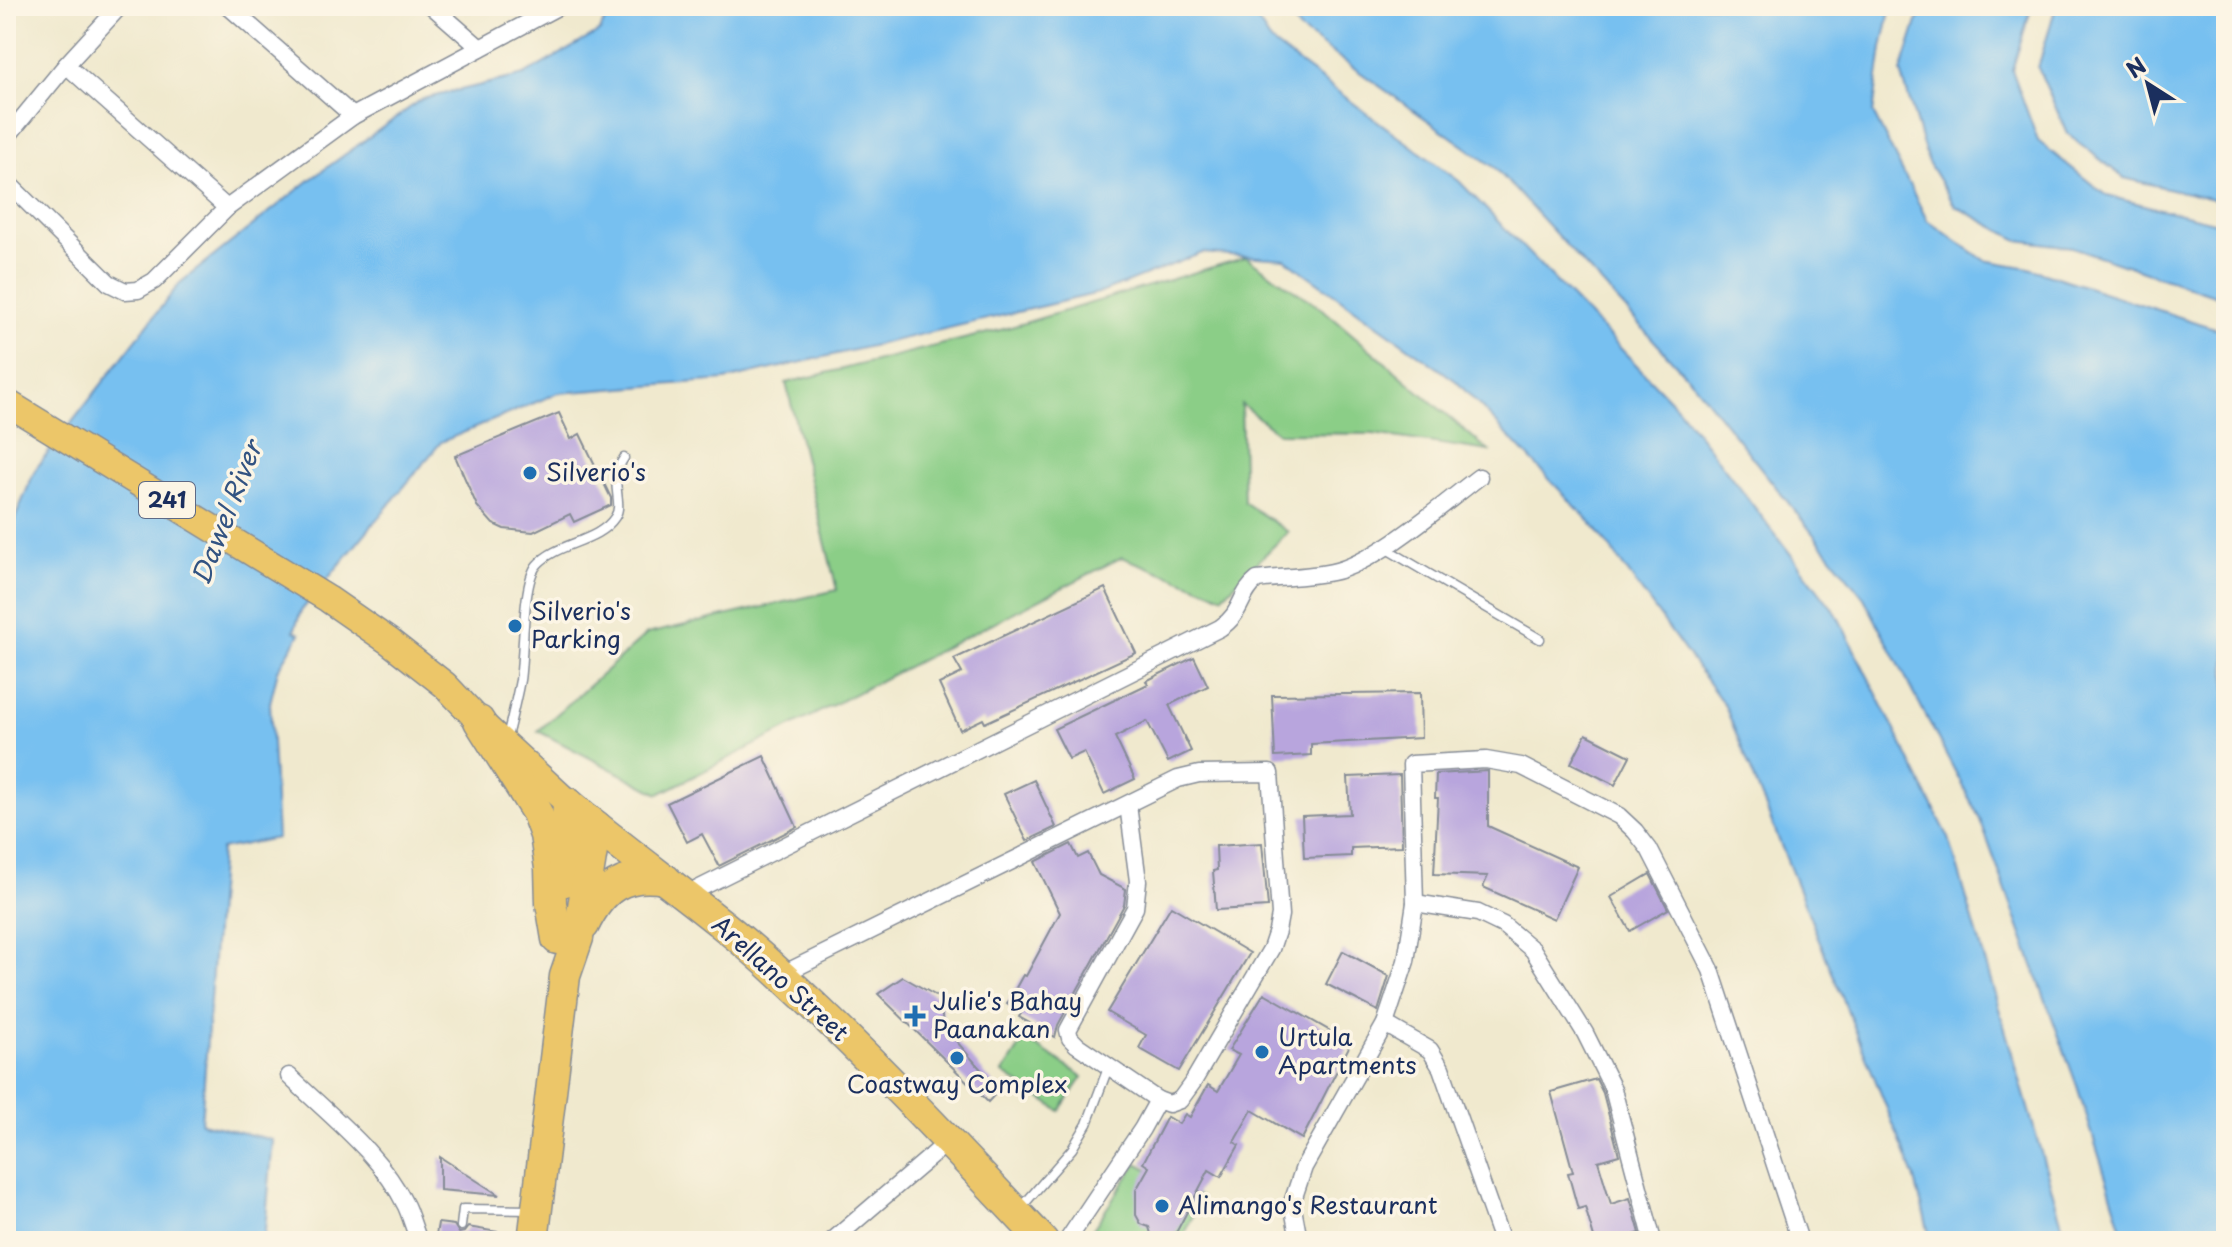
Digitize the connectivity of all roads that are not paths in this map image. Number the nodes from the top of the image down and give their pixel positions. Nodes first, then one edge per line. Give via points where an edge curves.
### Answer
1 (120, 6) edge
2 (228, 6) edge
3 (432, 6) edge
4 (559, 6) edge
5 (480, 48) junction
6 (66, 65) junction
7 (353, 116) junction
8 (6, 138) edge
9 (6, 181) edge
10 (227, 208) junction
11 (6, 402) edge
12 (624, 458) dead end
13 (1479, 477) dead end
14 (1384, 547) junction
15 (1540, 639) dead end
16 (479, 721) junction
17 (505, 745) junction
18 (568, 803) junction
19 (1128, 805) junction
20 (596, 826) junction
21 (676, 887) junction
22 (1415, 903) junction
23 (568, 938) junction
24 (781, 975) junction
25 (1385, 1024) junction
26 (1108, 1068) junction
27 (289, 1076) dead end
28 (1158, 1100) junction
29 (949, 1141) junction
30 (537, 1210) junction
31 (1017, 1213) junction
32 (461, 1226) dead end
33 (419, 1241) edge
34 (533, 1241) edge
35 (832, 1241) edge
36 (1043, 1241) edge
37 (1067, 1241) edge
38 (1303, 1241) edge
39 (1502, 1241) edge
40 (1653, 1241) edge
41 (1800, 1241) edge

1 - 6 street
2 - 7 street
3 - 5 street
4 - 5 street
5 - 7 street
6 - 8 street
6 - 10 street
7 - 10 street
9 - 10 street via 109,283 125,291 154,281
11 - 16 main road, 241 via 328,599 445,685
12 - 17 lane via 615,478 614,519 545,557 531,573 520,681
13 - 14 street
14 - 15 lane
14 - 21 street via 1332,573 1257,580 1233,619 1220,628
16 - 17 main road, 241
16 - 23 highway via 537,813 545,835 551,903
17 - 18 main road, 241
18 - 20 highway, Arellano Street / 241
18 - 23 highway
19 - 24 street
19 - 26 street via 1138,881 1135,908 1068,1030 1077,1045
19 - 28 street via 1199,774 1270,773 1280,915 1271,949 1180,1100
20 - 21 highway, Arellano Street / 241
20 - 23 highway
21 - 23 highway via 642,875 623,880 605,892
21 - 24 highway, Arellano Street / 241
22 - 25 street via 1406,961
22 - 40 street via 1478,913 1533,950 1613,1089
22 - 41 street via 1411,764 1486,760 1521,766 1619,816 1649,849 1711,970
23 - 30 highway
24 - 29 highway, Arellano Street / 241
25 - 38 street via 1304,1167 1292,1203
25 - 39 street via 1430,1050 1441,1068
26 - 28 street
26 - 31 lane via 1072,1149
27 - 33 street via 371,1156 405,1205
28 - 37 street
29 - 31 highway, Arellano Street / 241
29 - 35 street
30 - 32 lane via 463,1209
30 - 34 highway
31 - 36 highway, Arellano Street / 241

